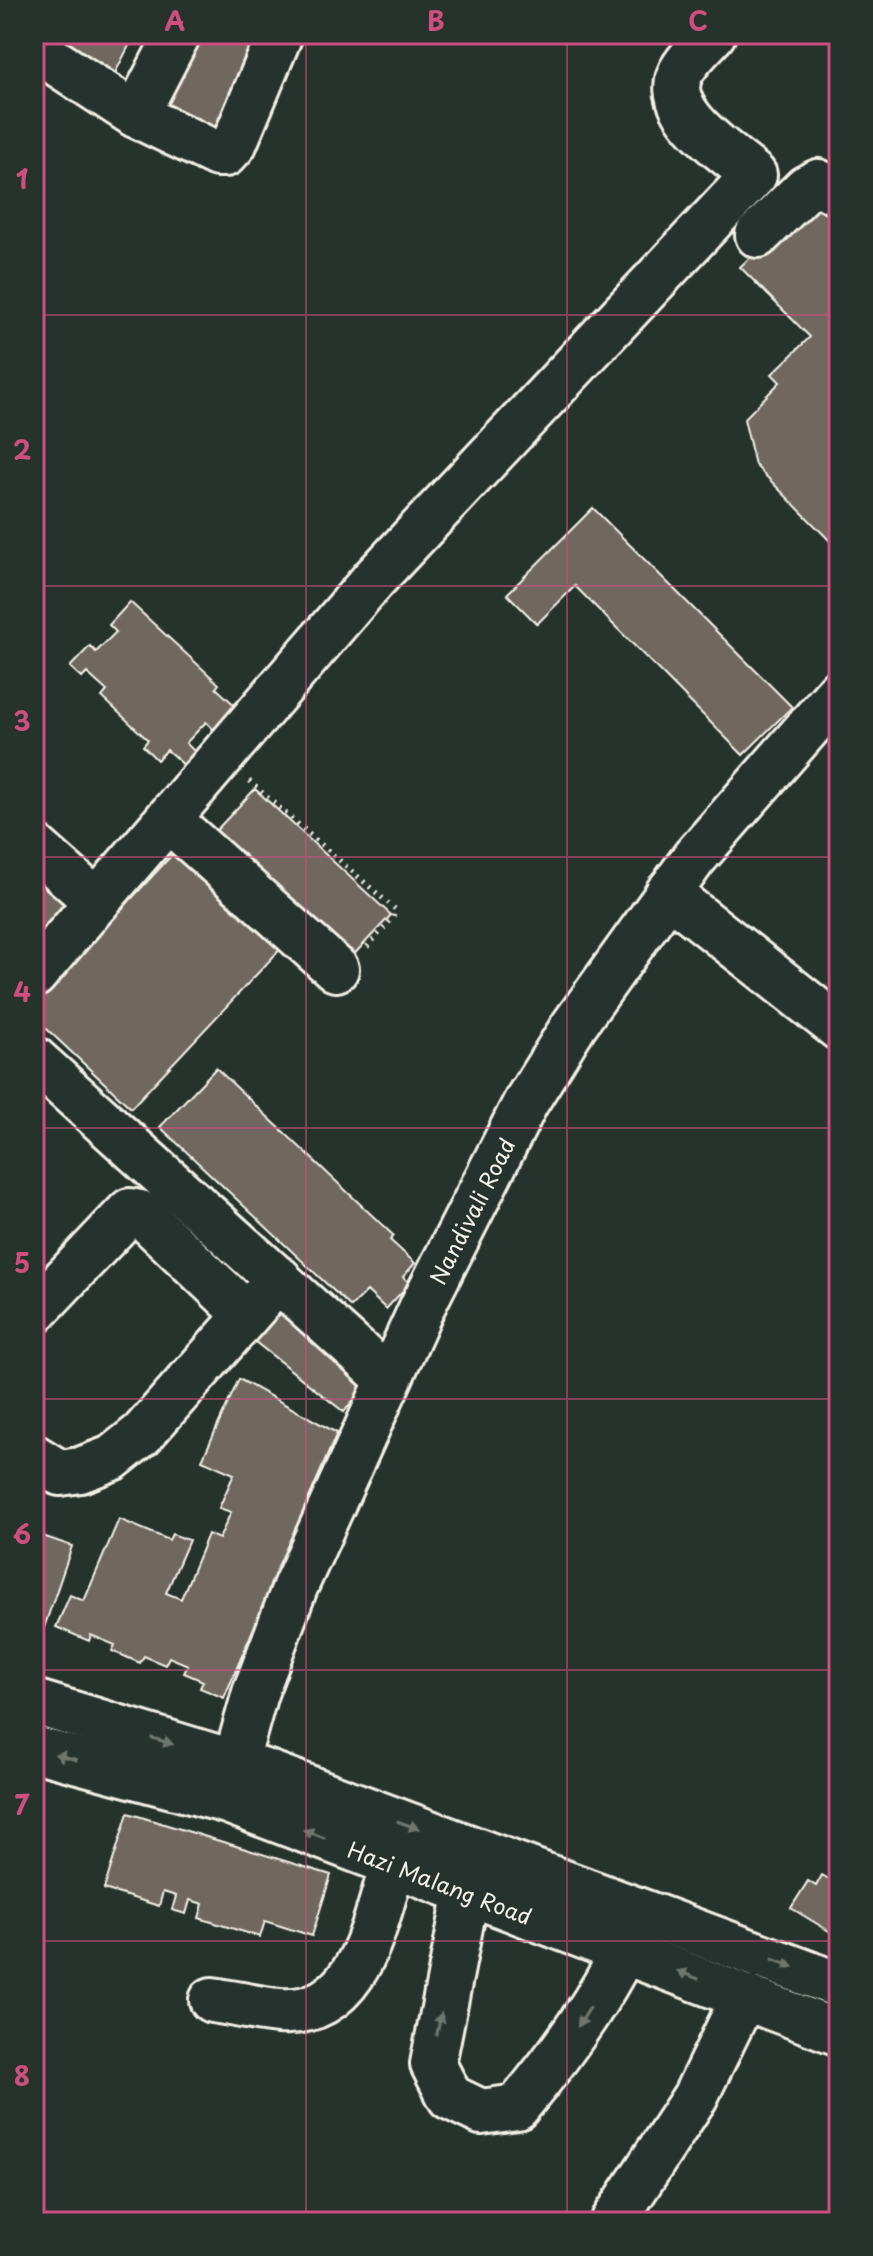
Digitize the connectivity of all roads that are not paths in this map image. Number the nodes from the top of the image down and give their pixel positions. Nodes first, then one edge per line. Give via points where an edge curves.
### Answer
1 (44, 34) edge
2 (178, 34) edge
3 (280, 34) edge
4 (713, 34) edge
5 (136, 115) junction
6 (839, 194) edge
7 (758, 235) dead end
8 (839, 692) edge
9 (246, 778) road end
10 (178, 827) junction
11 (34, 846) edge
12 (668, 893) junction
13 (97, 902) junction
14 (336, 969) road end
15 (34, 975) edge
16 (839, 1028) edge
17 (34, 1059) edge
18 (279, 1279) junction
19 (34, 1312) edge
20 (247, 1315) junction
21 (388, 1379) junction
22 (34, 1457) edge
23 (34, 1702) edge
24 (34, 1749) edge
25 (230, 1781) junction
26 (475, 1850) junction
27 (393, 1865) junction
28 (466, 1894) junction
29 (643, 1911) junction
30 (625, 1951) junction
31 (839, 1985) edge
32 (744, 1997) junction
33 (212, 2000) dead end
34 (839, 2033) edge
35 (613, 2222) edge

1 - 5 street via 41,48 46,56
2 - 5 street
3 - 5 street via 234,144 225,154
4 - 10 street via 682,68 675,89 680,111 754,175 373,580
6 - 7 street via 818,182 806,188
8 - 12 street, Nandivali Road
9 - 10 street
10 - 13 street
10 - 14 street
11 - 13 street
12 - 16 street
12 - 21 street, Nandivali Road via 526,1102
13 - 15 street
17 - 18 street
18 - 20 street
18 - 21 street
19 - 20 street via 130,1211 140,1213
20 - 22 street via 142,1434 112,1458 60,1473
21 - 25 street, Nandivali Road via 295,1587 255,1693
23 -> 25 street, Hazi Malang Road
25 -> 24 street, Hazi Malang Road
25 -> 26 street, Hazi Malang Road
27 -> 25 street, Hazi Malang Road
26 - 28 street
26 - 29 street, Hazi Malang Road
27 - 28 street, Hazi Malang Road
27 - 33 street via 361,1961 331,1999 314,2008 282,2011
28 - 30 street, Hazi Malang Road
30 -> 28 street via 584,2019 517,2107 481,2112 450,2097 433,2064
29 - 30 street
29 -> 31 street, Hazi Malang Road
32 -> 30 street, Hazi Malang Road
32 - 34 street, Hazi Malang Road
32 - 35 street via 695,2097

